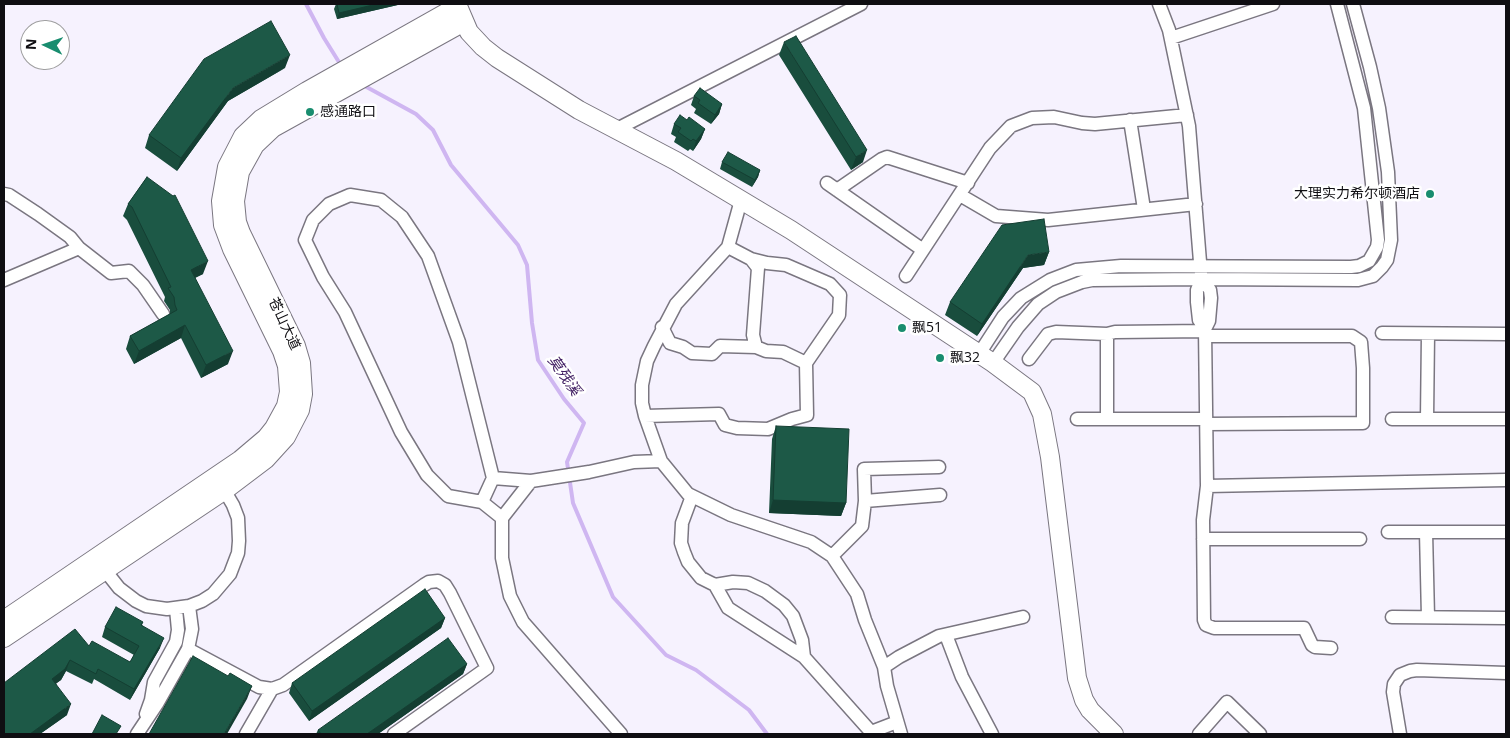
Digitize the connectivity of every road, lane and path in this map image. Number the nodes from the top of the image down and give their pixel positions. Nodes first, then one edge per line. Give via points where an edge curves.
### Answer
1 (861, 4) edge
2 (1159, 4) edge
3 (1273, 4) edge
4 (1337, 4) edge
5 (1353, 4) edge
6 (460, 11) edge
7 (1171, 38) junction
8 (311, 98) junction
9 (1187, 114) junction
10 (1130, 120) junction
11 (616, 130) junction
12 (968, 183) junction
13 (4, 194) edge
14 (960, 195) junction
15 (741, 200) junction
16 (1196, 204) junction
17 (1144, 209) junction
18 (728, 247) junction
19 (79, 248) junction
20 (923, 250) junction
21 (751, 259) junction
22 (1201, 273) junction
23 (906, 276) dead end
24 (4, 280) edge
25 (1017, 302) junction
26 (1029, 313) junction
27 (163, 314) dead end
28 (662, 327) junction
29 (1205, 332) junction
30 (1382, 333) dead end
31 (1107, 334) junction
32 (1428, 334) junction
33 (1506, 334) edge
34 (756, 347) junction
35 (986, 358) junction
36 (1029, 359) dead end
37 (806, 363) junction
38 (645, 416) junction
39 (1392, 418) dead end
40 (1077, 419) dead end
41 (1107, 419) junction
42 (1427, 419) junction
43 (1506, 419) edge
44 (1206, 422) junction
45 (661, 461) junction
46 (939, 467) dead end
47 (493, 478) junction
48 (1506, 480) edge
49 (531, 481) junction
50 (220, 484) junction
51 (1208, 486) junction
52 (940, 495) dead end
53 (692, 496) junction
54 (865, 501) junction
55 (482, 502) junction
56 (502, 518) junction
57 (1388, 532) dead end
58 (1426, 532) junction
59 (1506, 532) edge
60 (1204, 539) junction
61 (1360, 539) dead end
62 (832, 556) junction
63 (100, 564) junction
64 (714, 585) junction
65 (183, 608) junction
66 (1023, 617) dead end
67 (1392, 617) dead end
68 (1428, 617) junction
69 (1506, 618) edge
70 (4, 620) edge
71 (946, 635) junction
72 (4, 638) edge
73 (1331, 648) dead end
74 (188, 649) junction
75 (804, 657) junction
76 (884, 667) junction
77 (1506, 673) edge
78 (272, 689) junction
79 (144, 722) junction
80 (899, 728) edge
81 (137, 734) edge
82 (246, 734) edge
83 (394, 734) edge
84 (621, 734) edge
85 (992, 734) edge
86 (1114, 734) edge
87 (1199, 734) edge
88 (1260, 734) edge
89 (1400, 734) edge

1 - 11 street
2 - 7 street
3 - 7 street
4 - 22 street via 1364,108 1378,240 1374,255 1366,264 1351,267
5 - 22 street via 1372,76 1388,172 1391,240 1387,260 1373,276 1358,280
6 - 8 main road, 苍山大道 via 406,34
6 - 8 main road, 苍山大道 via 419,48
6 - 11 main road via 478,42 498,58
7 - 9 street
8 - 50 main road, 苍山大道 via 259,140 244,163 235,201 245,243 296,346 303,394 300,410 277,448
9 - 10 street
9 - 16 street
10 - 12 street via 1095,124 1054,117 1027,119 1011,126 1001,136
10 - 17 street
11 - 15 main road
12 - 14 street
12 - 20 street via 887,158 832,187
13 - 19 street via 44,218
14 - 17 street via 1001,218 1048,220
14 - 20 street
15 - 18 street
15 - 35 main road
16 - 17 street
16 - 22 street
18 - 21 street
18 - 28 street via 676,304
19 - 24 street
19 - 27 street via 110,273 129,271
20 - 23 street
21 - 34 street via 758,268 753,335
21 - 37 street via 786,265 830,284 840,295 839,315
22 - 25 street via 1121,266 1076,270 1050,280
22 - 26 street via 1082,282 1048,296
22 - 29 street via 1196,302
25 - 26 street
25 - 35 street via 1003,317
26 - 35 street
28 - 34 street via 670,343 692,353 712,354 720,346
28 - 38 street via 647,361 642,385
29 - 31 street
29 - 44 street
29 - 44 street via 1352,336 1361,342 1363,368 1363,423
30 - 32 street
31 - 36 street via 1048,334
31 - 41 street
32 - 33 street
32 - 42 street
34 - 37 street via 783,352
35 - 86 main road via 1032,392 1042,414 1077,678 1090,710
37 - 38 street via 807,415 768,429 725,425 719,414
38 - 45 street
39 - 42 street
40 - 41 street
41 - 44 street
42 - 43 street
44 - 51 street
45 - 49 street via 634,462
45 - 53 street
46 - 54 street via 864,469
47 - 49 street
47 - 55 street
47 - 55 street via 458,342 428,256 402,218 381,200 350,195 329,204 313,220 306,240 345,312 401,432 427,475 448,496
48 - 51 street
49 - 56 street
50 - 63 main road, 苍山大道
50 - 65 street via 238,518 240,541 234,564 224,583 213,594
51 - 60 street
52 - 54 street
53 - 62 street via 731,515 811,542
53 - 64 street via 682,523 681,543 688,562 701,578
54 - 62 street via 862,526
55 - 56 street
56 - 84 street via 502,558 510,596 523,622
57 - 58 street
58 - 59 street
58 - 68 street
60 - 61 street
60 - 73 street via 1206,625 1214,628 1304,628 1312,646
62 - 76 street via 857,594
63 - 65 street via 119,588 136,601 156,608
63 - 70 main road, 苍山大道
63 - 72 main road, 苍山大道
64 - 75 street via 728,608
64 - 75 street via 748,583 784,605 793,616
65 - 74 street via 192,629
65 - 79 street via 176,642 154,682
66 - 71 street
67 - 68 street
68 - 69 street
71 - 76 street
71 - 85 street via 962,677
74 - 78 street via 259,687
74 - 79 street
75 - 80 street via 871,732
76 - 80 street
77 - 89 street via 1417,670 1400,675 1393,692
78 - 82 street
78 - 83 street via 283,685 424,585 438,581 450,593 487,668
79 - 81 street
87 - 88 street via 1227,702

